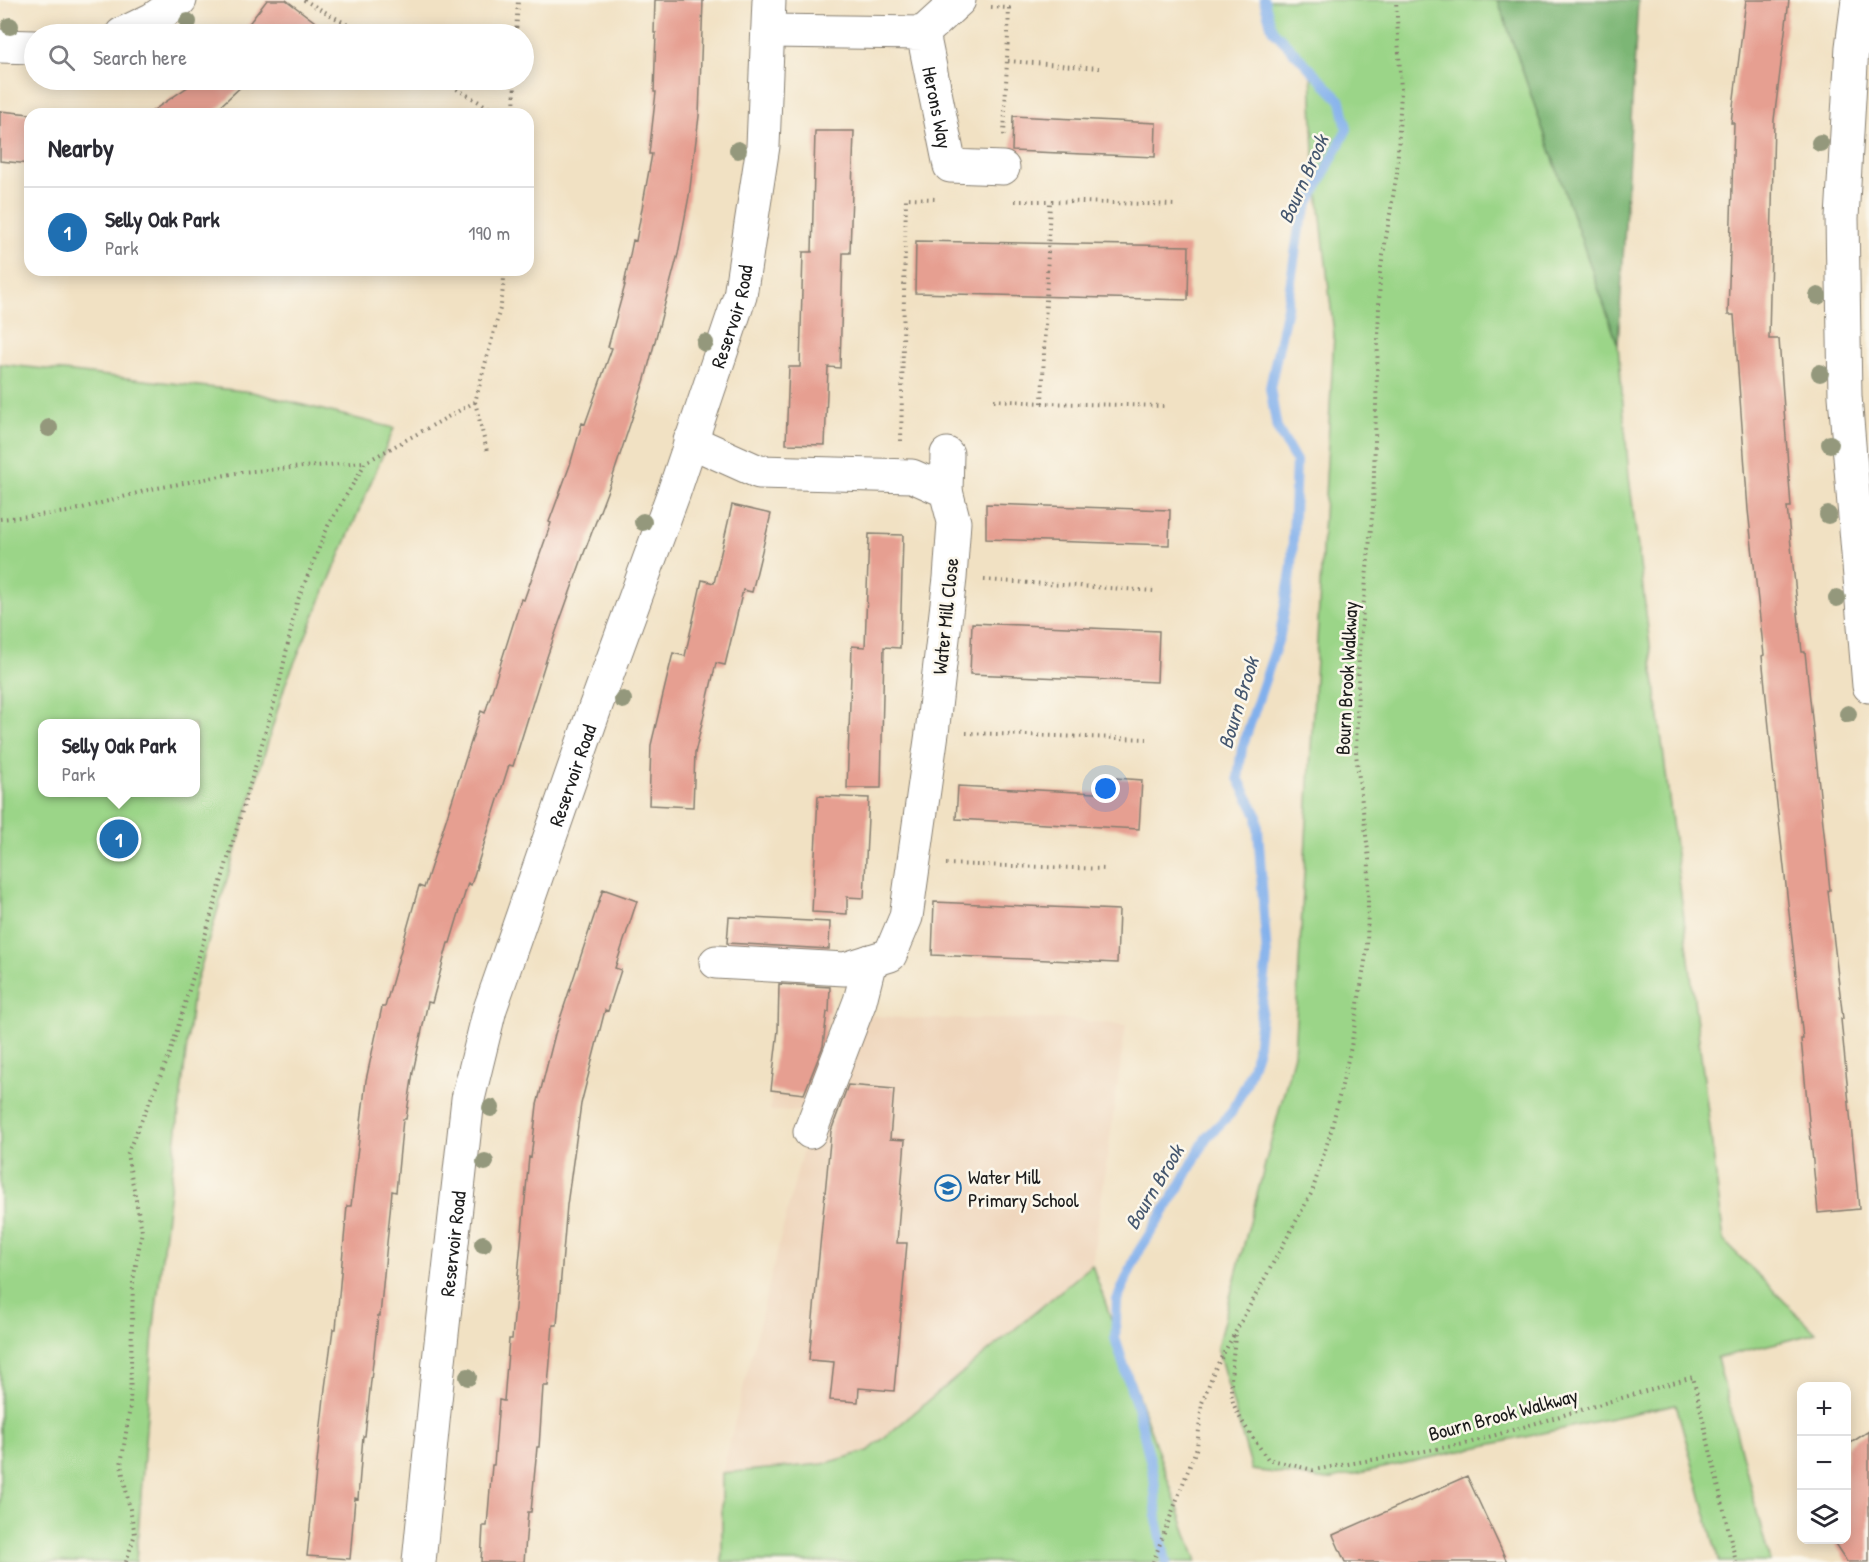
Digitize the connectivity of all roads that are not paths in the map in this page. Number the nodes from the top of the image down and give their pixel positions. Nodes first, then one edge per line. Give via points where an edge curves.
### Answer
1 (180, 0) edge
2 (1858, 0) edge
3 (957, 2) edge
4 (768, 15) edge
5 (143, 24) edge
6 (923, 33) junction
7 (0, 46) edge
8 (24, 47) edge
9 (1003, 168) road end
10 (1856, 218) edge
11 (690, 441) junction
12 (946, 454) dead end
13 (946, 491) junction
14 (1867, 627) edge
15 (1869, 686) edge
16 (716, 962) dead end
17 (857, 965) junction
18 (810, 1132) dead end
19 (419, 1562) edge

1 - 5 street
2 - 10 street via 1852,47
3 - 6 street
4 - 6 street
4 - 11 street, Reservoir Road via 763,146 740,296
6 - 9 street, Herons Way via 950,166
7 - 8 street
10 - 14 street via 1845,396
11 - 13 street via 759,472 912,476
11 - 19 street, Reservoir Road via 490,1009 468,1100
12 - 13 street, Water Mill Close
13 - 17 street, Water Mill Close via 954,522 950,578 906,917 890,955
14 - 15 street
16 - 17 street
17 - 18 street via 860,1001

